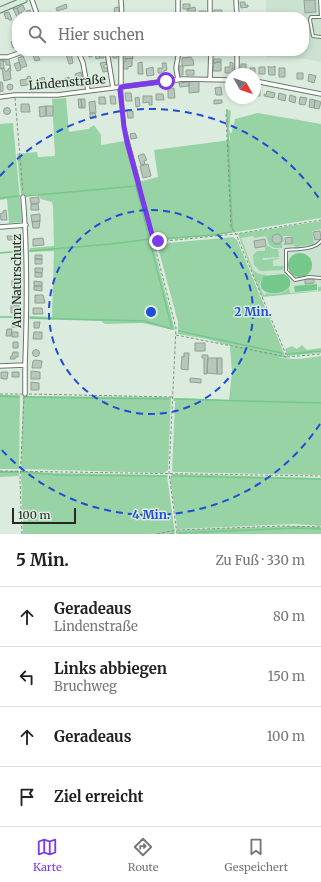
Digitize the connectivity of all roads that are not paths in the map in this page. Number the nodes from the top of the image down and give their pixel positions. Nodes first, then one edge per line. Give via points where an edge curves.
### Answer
1 (24, 0) edge
2 (32, 0) edge
3 (121, 0) edge
4 (178, 0) edge
5 (210, 0) edge
6 (236, 0) edge
7 (320, 0) edge
8 (0, 10) edge
9 (36, 12) edge
10 (122, 12) edge
11 (178, 12) edge
12 (210, 12) edge
13 (236, 12) edge
14 (321, 17) edge
15 (321, 36) edge
16 (12, 56) edge
17 (80, 56) edge
18 (108, 56) edge
19 (121, 56) edge
20 (178, 56) edge
21 (211, 56) edge
22 (237, 56) edge
23 (0, 57) edge
24 (237, 68) edge
25 (210, 79) junction
26 (178, 80) junction
27 (225, 80) edge
28 (261, 83) edge
29 (121, 87) junction
30 (113, 88) junction
31 (88, 91) junction
32 (321, 94) edge
33 (0, 97) edge
34 (138, 183) road end
35 (23, 197) road end
36 (26, 225) junction
37 (0, 227) edge
38 (321, 241) edge
39 (321, 278) edge
40 (25, 365) junction
41 (0, 366) edge
42 (25, 394) road end

1 - 8 street
2 - 9 street
3 - 10 street
4 - 11 street
5 - 12 street
6 - 13 street
7 - 14 lane
14 - 15 lane via 311,17 310,20 313,36
16 - 23 street
17 - 31 street
18 - 30 street
19 - 29 street
20 - 26 street via 176,68
21 - 25 street
22 - 24 street
25 - 26 street, Lindenstraße
25 - 27 street, Lindenstraße
26 - 29 street, Lindenstraße
28 - 32 street
29 - 30 street, Lindenstraße
29 - 34 lane via 124,127
30 - 31 street, Lindenstraße
31 - 33 street, Lindenstraße
35 - 36 street, Am Naturschutz
36 - 37 street
36 - 40 street, Am Naturschutz
38 - 39 lane via 308,247 286,250 286,271 295,280
40 - 41 street
40 - 42 street, Am Naturschutz

